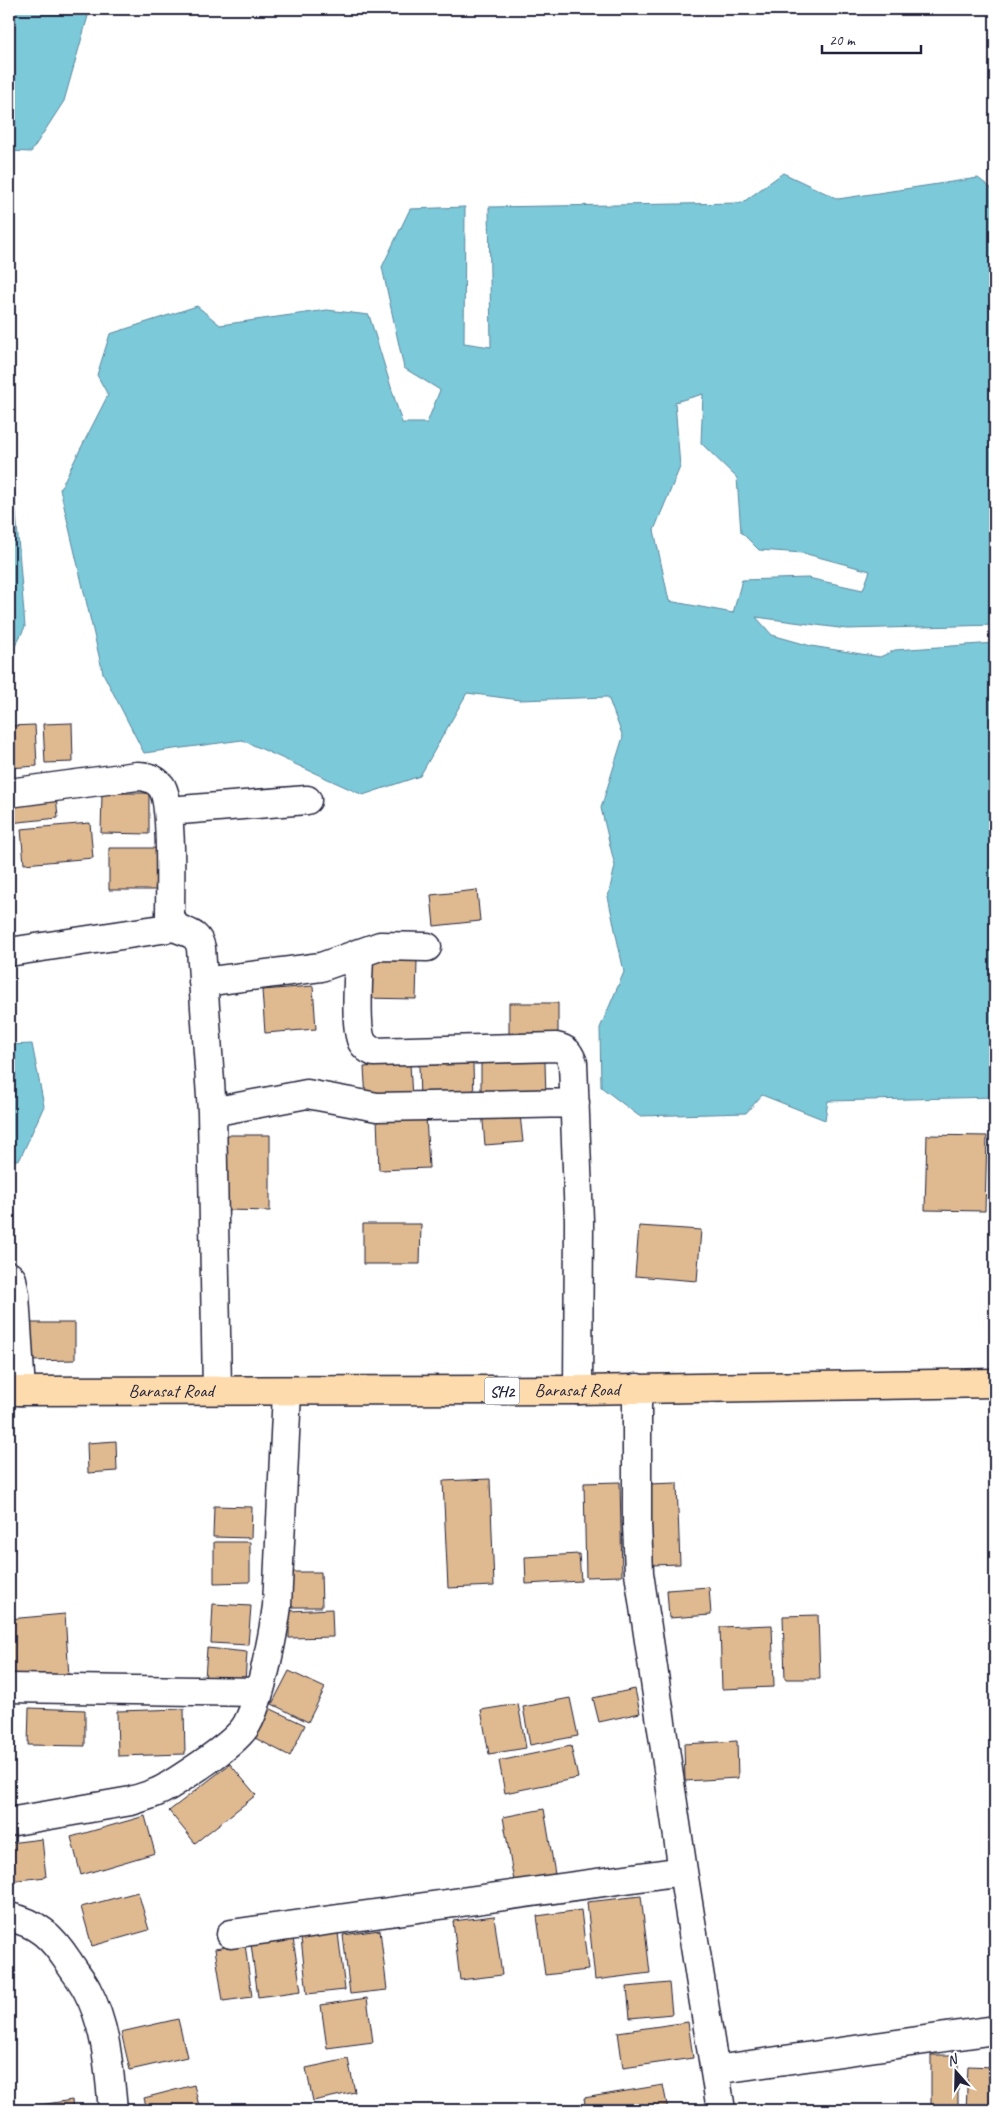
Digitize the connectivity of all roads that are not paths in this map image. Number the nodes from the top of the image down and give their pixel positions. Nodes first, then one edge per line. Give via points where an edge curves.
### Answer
1 (9, 793) edge
2 (307, 800) dead end
3 (168, 811) junction
4 (175, 928) junction
5 (426, 947) dead end
6 (9, 952) edge
7 (360, 953) junction
8 (203, 982) junction
9 (575, 1103) junction
10 (212, 1112) junction
11 (9, 1276) edge
12 (995, 1383) edge
13 (637, 1388) junction
14 (217, 1389) junction
15 (578, 1390) junction
16 (15, 1391) edge
17 (287, 1392) junction
18 (9, 1688) edge
19 (258, 1692) junction
20 (9, 1822) edge
21 (683, 1871) junction
22 (9, 1917) edge
23 (231, 1934) dead end
24 (995, 2030) edge
25 (715, 2070) junction
26 (113, 2110) edge
27 (721, 2110) edge

1 - 3 street via 145,776 162,787
2 - 3 street
3 - 4 street via 170,916
4 - 6 street
4 - 8 street via 194,934 199,940
5 - 7 street via 380,946
7 - 8 street via 321,967
7 - 9 street via 359,1030 368,1049 374,1052 565,1049 573,1063
8 - 10 street
9 - 10 street via 377,1107 307,1094
9 - 15 street via 579,1221
10 - 14 street
11 - 16 street via 15,1295
12 - 13 main road, Barasat Road / SH2
13 - 15 main road, Barasat Road / SH2
13 - 21 street via 639,1574
14 - 16 main road, Barasat Road / SH2
14 - 17 main road, Barasat Road / SH2
15 - 17 main road, Barasat Road / SH2
17 - 19 street via 277,1606
18 - 19 street
19 - 20 street via 247,1725 236,1738 166,1788 131,1801
21 - 23 street
21 - 25 street
22 - 26 street via 26,1920 41,1928 54,1941 87,1990 108,2058
24 - 25 street
25 - 27 street

